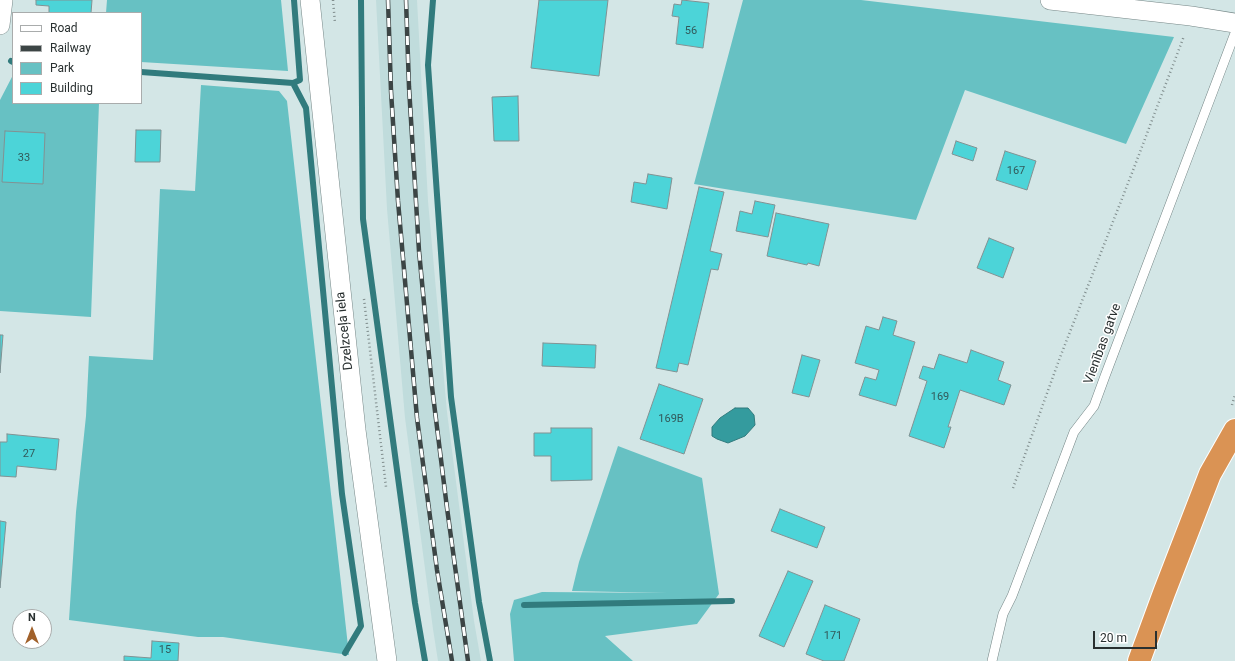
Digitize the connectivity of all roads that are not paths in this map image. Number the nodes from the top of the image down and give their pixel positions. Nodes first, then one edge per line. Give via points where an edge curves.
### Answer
1 (3, 0) edge
2 (310, 0) edge
3 (1050, 0) edge
4 (1091, 3) edge
5 (1235, 23) edge
6 (0, 25) edge
7 (1235, 33) edge
8 (1235, 430) edge
9 (387, 661) edge
10 (992, 661) edge
11 (1139, 661) edge

1 - 6 street
2 - 9 street, Dzelzceļa iela via 356,430
3 - 4 street
4 - 5 street
7 - 10 lane, Vienības gatve via 1094,406 1074,432 1012,596 1002,614
8 - 11 highway via 1210,474

